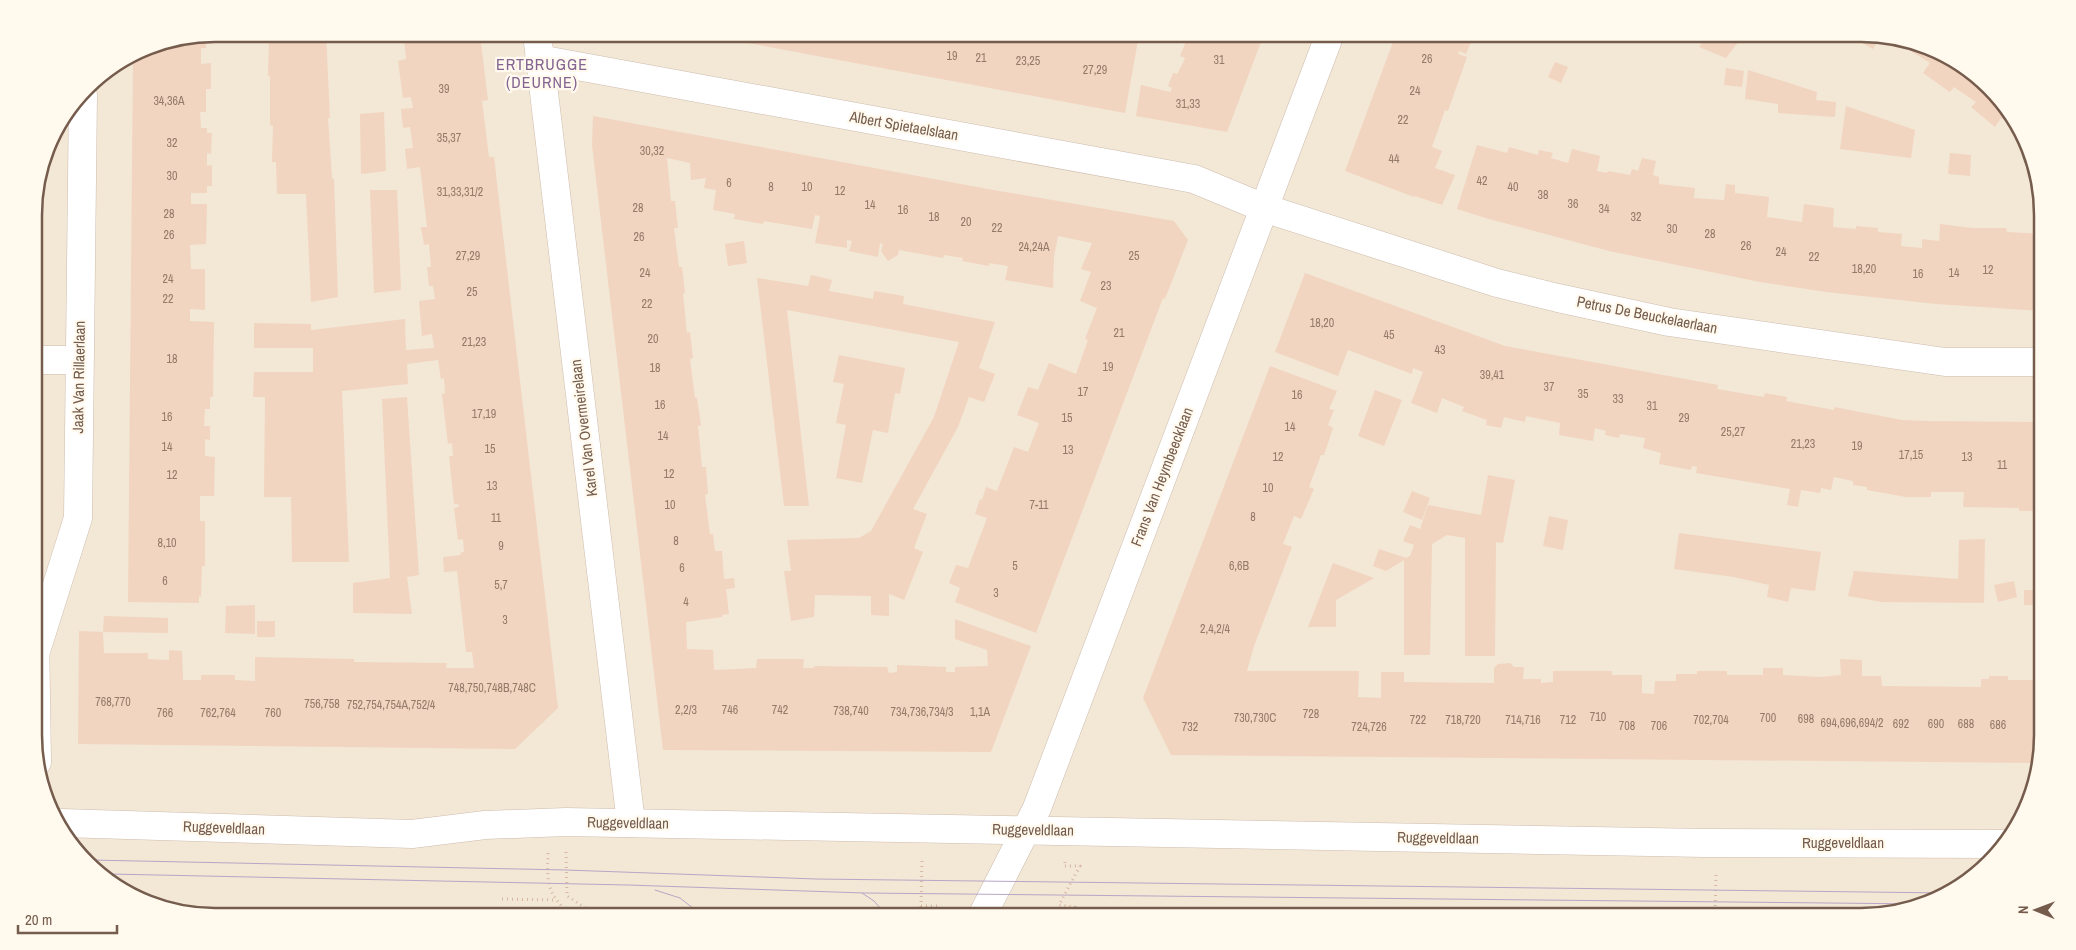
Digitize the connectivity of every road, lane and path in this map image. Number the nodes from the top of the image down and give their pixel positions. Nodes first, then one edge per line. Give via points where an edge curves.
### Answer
1 (1327, 42) edge
2 (538, 46) edge
3 (83, 104) edge
4 (1264, 208) junction
5 (43, 360) edge
6 (79, 360) junction
7 (2034, 362) edge
8 (42, 632) edge
9 (557, 822) junction
10 (67, 823) edge
11 (632, 823) junction
12 (909, 828) junction
13 (1026, 829) junction
14 (1079, 831) junction
15 (1995, 844) edge
16 (502, 899) dead end
17 (555, 900) junction
18 (1072, 907) edge
19 (563, 908) edge
20 (585, 908) edge
21 (937, 908) edge
22 (986, 908) edge

1 - 4 street, Frans Van Heymbeecklaan
2 - 4 street, Albert Spietaelslaan via 1194,179
2 - 11 street, Karel Van Overmeirelaan
3 - 6 street, Jaak Van Rillaerlaan
4 - 7 street, Petrus De Beuckelaerlaan via 1497,283 1669,322 1945,362
4 - 13 street, Frans Van Heymbeecklaan
5 - 6 street
6 - 8 street, Jaak Van Rillaerlaan via 78,518
9 - 10 street, Ruggeveldlaan via 485,825 412,834
9 - 11 street, Ruggeveldlaan
9 - 17 path via 547,883
9 - 20 path via 567,896
11 - 12 street, Ruggeveldlaan
12 - 13 street, Ruggeveldlaan
12 - 21 path via 908,861 924,861 921,906
13 - 14 street, Ruggeveldlaan
13 - 22 street, Frans Van Heymbeecklaan
14 - 15 street, Ruggeveldlaan
14 - 18 path via 1064,866 1080,866 1059,905
16 - 17 path
17 - 19 path

